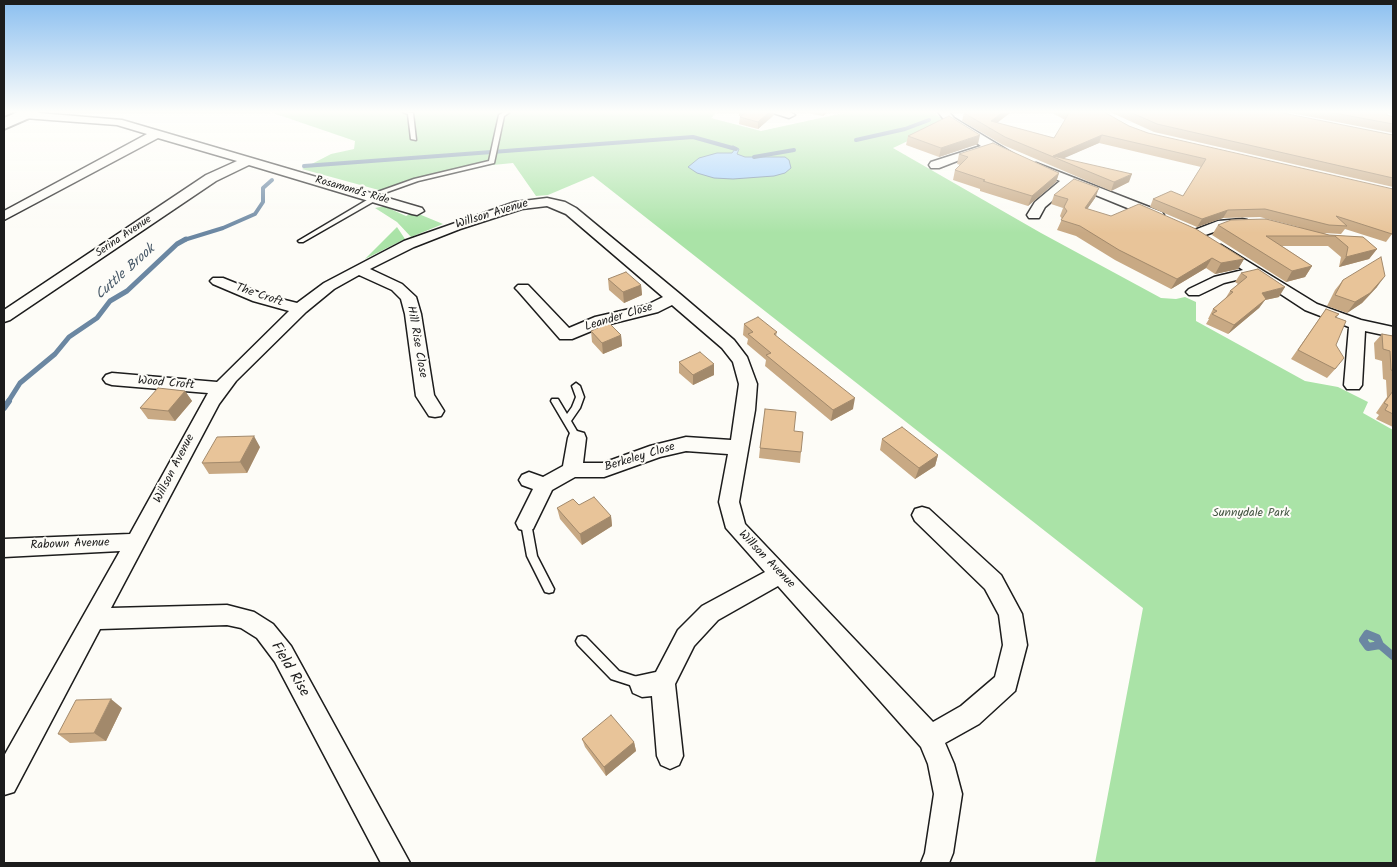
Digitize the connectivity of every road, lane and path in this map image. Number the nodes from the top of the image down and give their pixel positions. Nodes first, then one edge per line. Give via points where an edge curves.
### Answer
1 (122, 152) edge
2 (218, 152) edge
3 (495, 152) edge
4 (972, 152) edge
5 (1004, 152) edge
6 (247, 161) junction
7 (936, 165) dead end
8 (1068, 181) junction
9 (373, 197) junction
10 (417, 211) dead end
11 (1034, 215) dead end
12 (4, 216) edge
13 (1254, 223) edge
14 (1197, 234) junction
15 (301, 241) dead end
16 (358, 269) junction
17 (1256, 271) junction
18 (218, 281) dead end
19 (523, 288) dead end
20 (1194, 292) dead end
21 (675, 298) junction
22 (300, 309) junction
23 (4, 317) edge
24 (1357, 324) junction
25 (1393, 332) edge
26 (112, 379) dead end
27 (1353, 385) dead end
28 (576, 386) dead end
29 (220, 388) junction
30 (555, 401) dead end
31 (435, 411) dead end
32 (567, 421) junction
33 (577, 438) joint
34 (738, 448) junction
35 (572, 470) junction
36 (922, 515) dead end
37 (526, 523) joint
38 (135, 542) junction
39 (4, 548) edge
40 (781, 574) junction
41 (549, 589) dead end
42 (94, 619) junction
43 (582, 641) dead end
44 (653, 684) junction
45 (930, 738) junction
46 (670, 756) dead end
47 (4, 782) edge
48 (396, 863) edge
49 (935, 863) edge

1 - 12 street
2 - 6 street, Rosamond's Ride
3 - 9 lane via 492,162 416,180
4 - 7 street
5 - 8 street
6 - 9 street, Rosamond's Ride
6 - 23 street, Serina Avenue via 212,178
8 - 11 street via 1040,205
8 - 14 street
9 - 10 street, Rosamond's Ride
9 - 15 lane
13 - 14 street via 1223,224
14 - 17 street
16 - 21 street, Willson Avenue via 455,226 520,205 547,202 571,211
16 - 22 street, Willson Avenue
16 - 31 street, Hill Rise Close via 397,287 408,297 425,396
17 - 20 street via 1219,280
17 - 24 street via 1311,307
18 - 22 street, The Croft via 260,298
19 - 21 street, Leander Close via 566,335 601,321 652,309
21 - 34 street, Willson Avenue via 728,344 741,361 748,384
22 - 29 street, Willson Avenue
24 - 25 street
24 - 27 street
26 - 29 street, Wood Croft
28 - 32 lane via 580,397
29 - 38 street, Willson Avenue via 196,426
30 - 32 lane
32 - 33 lane
33 - 35 street
34 - 35 street, Berkeley Close via 686,444 604,470
34 - 40 street, Willson Avenue via 729,502 736,528
35 - 37 street via 537,483
36 - 45 street via 993,582 1010,614 1015,645 1006,682 970,715
37 - 41 lane via 532,556
38 - 39 street, Rabown Avenue
38 - 42 street, Willson Avenue
40 - 44 street via 710,613 686,638
40 - 45 street, Willson Avenue
42 - 47 street, Willson Avenue
42 - 48 street, Field Rise via 227,615 246,619 265,631 283,654
43 - 44 lane via 615,675
44 - 46 street
45 - 49 street, Willson Avenue via 942,764 948,794

